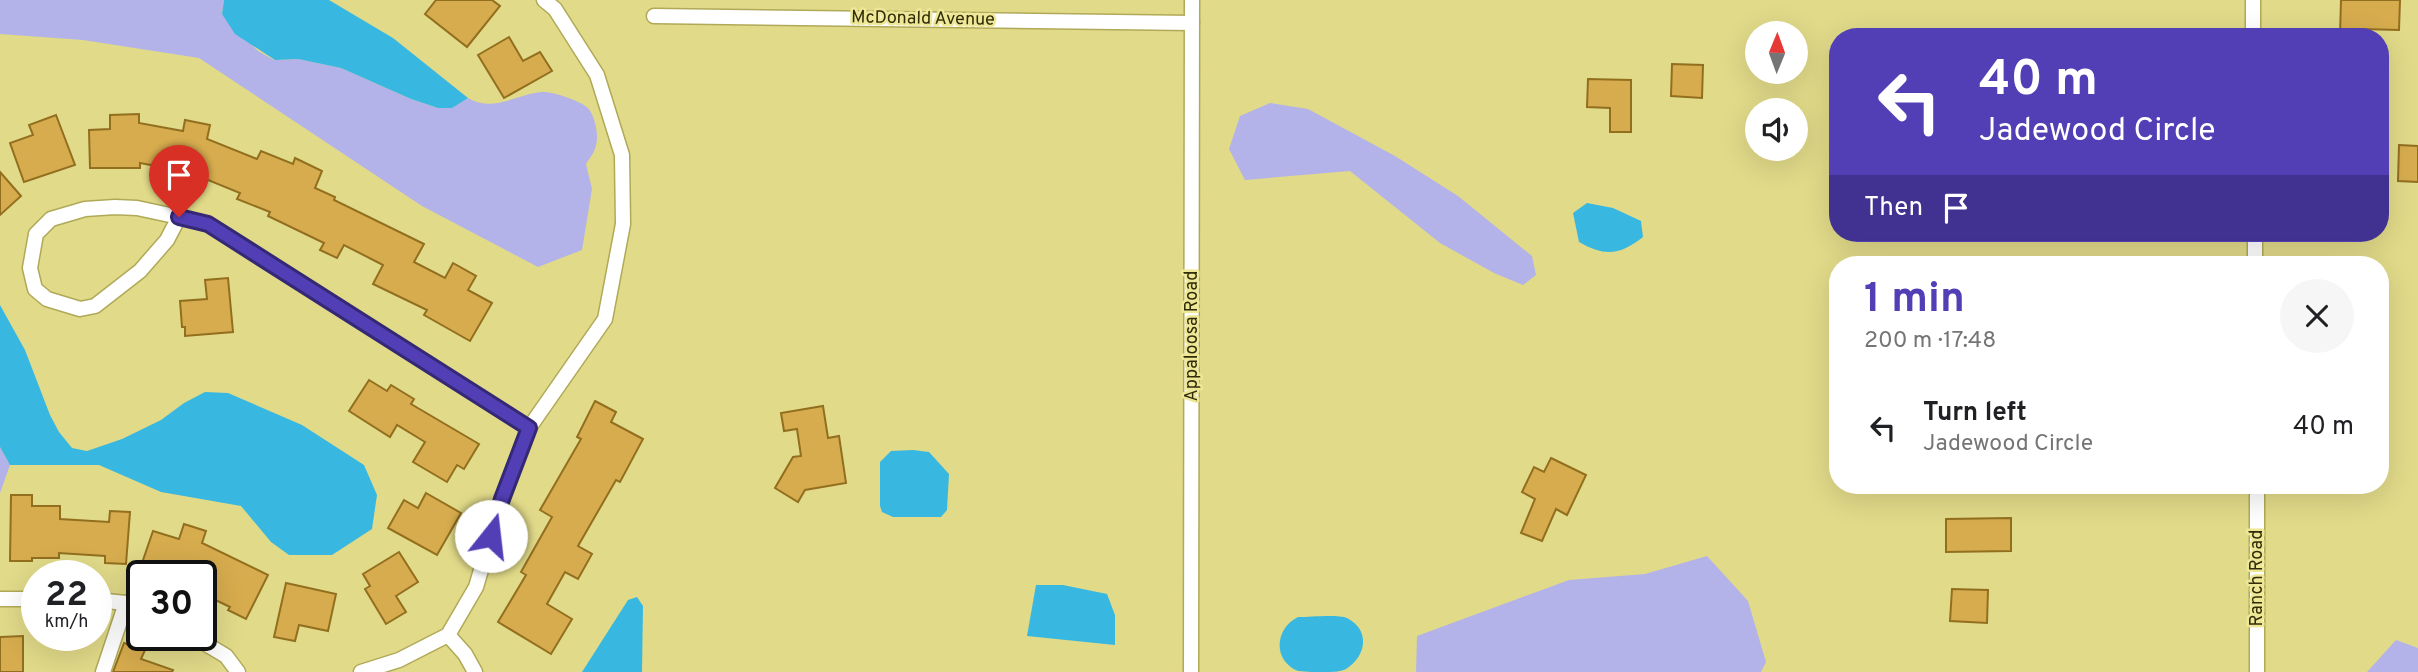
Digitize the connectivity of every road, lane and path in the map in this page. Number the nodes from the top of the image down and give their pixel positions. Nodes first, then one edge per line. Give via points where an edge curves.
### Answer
1 (544, 0) edge
2 (1192, 0) edge
3 (2253, 0) edge
4 (654, 16) dead end
5 (1192, 23) junction
6 (2253, 28) edge
7 (179, 217) junction
8 (529, 428) junction
9 (2256, 494) edge
10 (0, 599) edge
11 (21, 599) edge
12 (112, 602) edge
13 (126, 603) joint
14 (449, 635) junction
15 (217, 651) edge
16 (103, 672) edge
17 (238, 672) edge
18 (361, 672) edge
19 (475, 672) edge
20 (1191, 672) edge
21 (2257, 672) edge

1 - 8 street via 555,9 597,75 622,155 623,224 605,319
2 - 5 street, Appaloosa Road
3 - 6 street
4 - 5 street, McDonald Avenue
5 - 20 street, Appaloosa Road
7 - 7 street via 114,207 51,219 36,234 31,250 35,289 63,305 95,306 140,271 167,240
7 - 8 street via 208,224
8 - 14 street via 476,587
9 - 21 street, Ranch Road
10 - 11 street
12 - 13 street
13 - 16 street
14 - 18 street via 399,660
14 - 19 street
15 - 17 street

